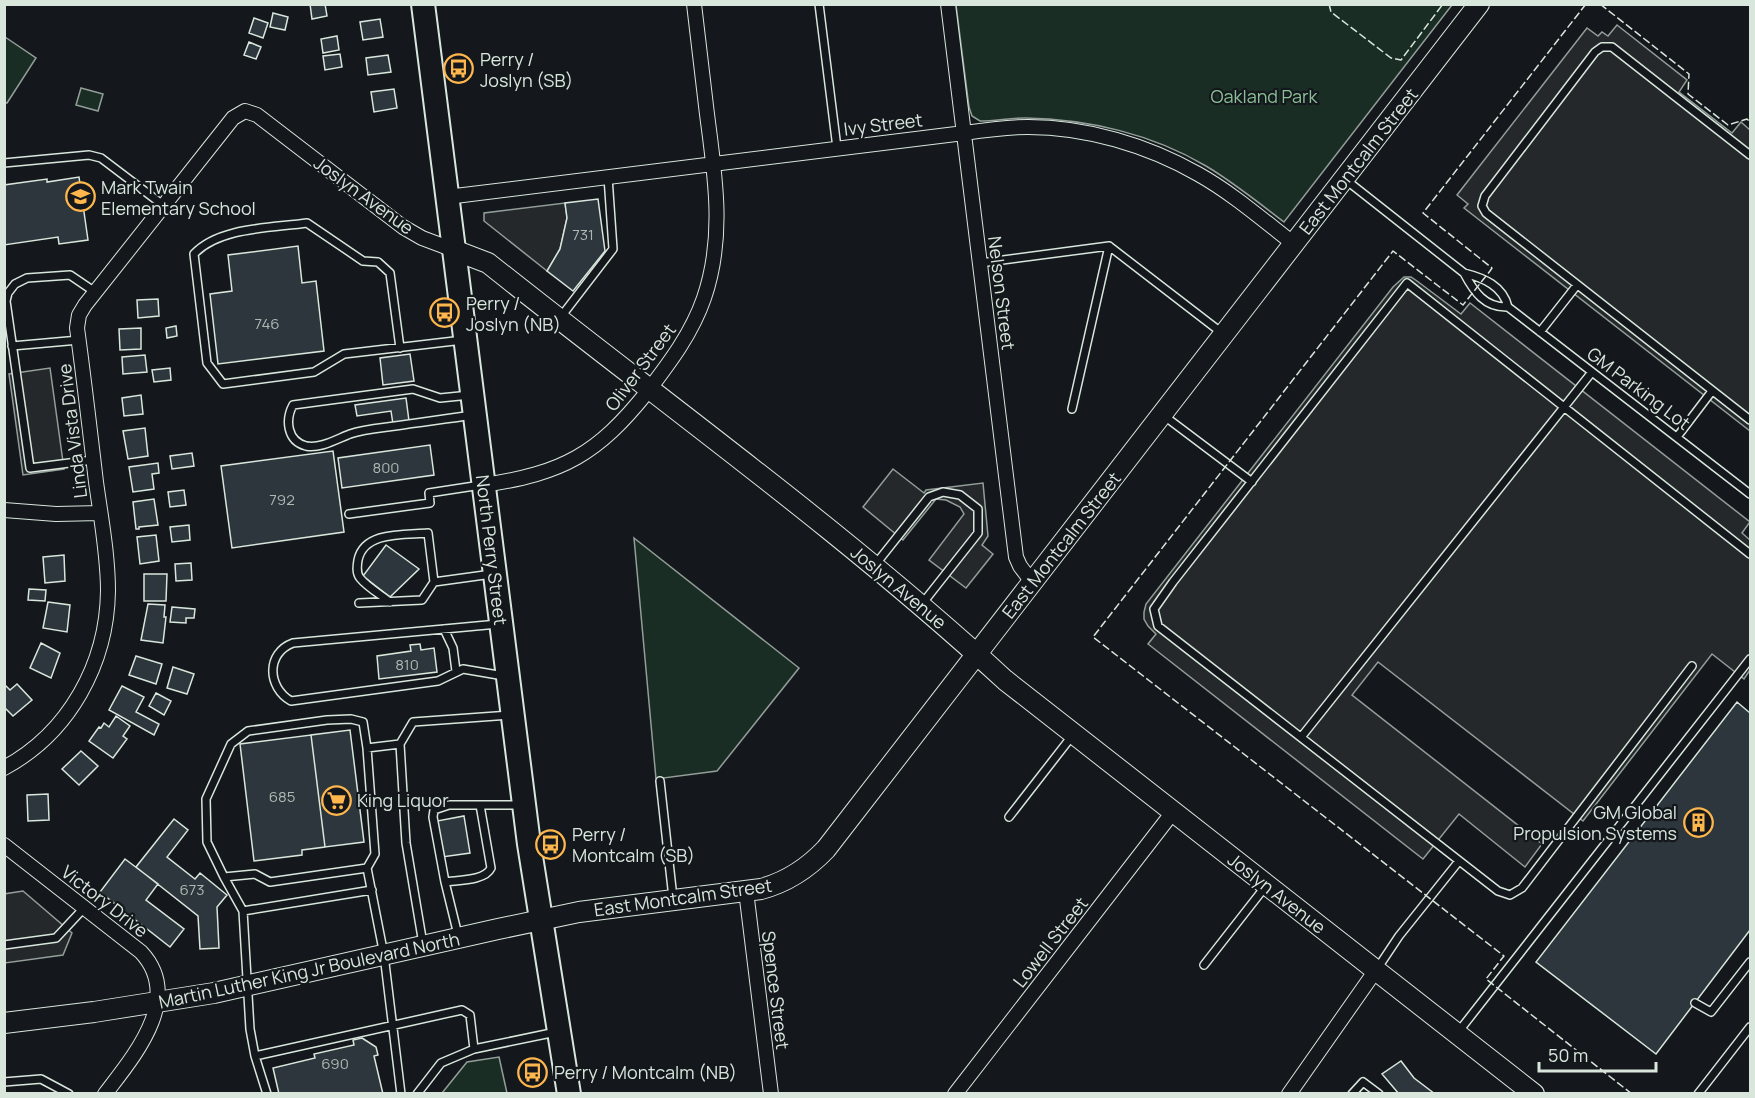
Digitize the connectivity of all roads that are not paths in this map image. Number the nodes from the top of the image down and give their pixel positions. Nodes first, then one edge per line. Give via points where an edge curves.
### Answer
1 (423, 4) edge
2 (694, 4) edge
3 (819, 4) edge
4 (948, 4) edge
5 (1479, 4) edge
6 (245, 111) joint
7 (964, 132) junction
8 (837, 148) junction
9 (1750, 155) edge
10 (4, 163) edge
11 (713, 164) junction
12 (608, 177) junction
13 (1344, 179) junction
14 (447, 197) junction
15 (163, 205) junction
16 (1294, 244) junction
17 (1109, 246) junction
18 (454, 250) junction
19 (980, 263) junction
20 (1464, 273) junction
21 (1576, 285) junction
22 (94, 292) junction
23 (1508, 307) junction
24 (559, 319) junction
25 (1540, 332) junction
26 (1224, 334) junction
27 (79, 340) junction
28 (465, 340) junction
29 (12, 346) junction
30 (400, 348) junction
31 (1592, 372) junction
32 (649, 389) junction
33 (1713, 391) junction
34 (473, 405) junction
35 (1563, 408) junction
36 (1072, 409) dead end
37 (1162, 414) junction
38 (1750, 420) edge
39 (1677, 437) junction
40 (93, 460) junction
41 (1252, 482) junction
42 (484, 485) junction
43 (1750, 494) edge
44 (4, 510) edge
45 (100, 513) junction
46 (349, 514) dead end
47 (1750, 554) edge
48 (874, 567) junction
49 (495, 573) junction
50 (434, 582) junction
51 (1032, 582) junction
52 (390, 602) junction
53 (359, 603) dead end
54 (920, 606) junction
55 (501, 624) junction
56 (444, 629) junction
57 (977, 654) junction
58 (1750, 659) edge
59 (1692, 666) dead end
60 (456, 671) junction
61 (508, 677) junction
62 (512, 715) junction
63 (1073, 734) junction
64 (1302, 736) junction
65 (400, 744) junction
66 (367, 748) junction
67 (4, 768) edge
68 (660, 781) dead end
69 (480, 805) junction
70 (524, 805) junction
71 (1173, 812) junction
72 (1009, 817) dead end
73 (4, 845) edge
74 (1459, 861) junction
75 (368, 868) junction
76 (224, 877) junction
77 (445, 882) junction
78 (1267, 885) junction
79 (372, 890) junction
80 (746, 891) junction
81 (674, 901) junction
82 (84, 908) junction
83 (243, 911) junction
84 (541, 920) junction
85 (459, 939) junction
86 (4, 945) edge
87 (423, 946) junction
88 (384, 955) junction
89 (1750, 962) edge
90 (1204, 965) dead end
91 (1376, 970) junction
92 (249, 986) junction
93 (158, 1002) junction
94 (1695, 1003) dead end
95 (4, 1023) edge
96 (392, 1027) junction
97 (1750, 1027) edge
98 (559, 1032) junction
99 (1457, 1033) junction
100 (474, 1049) junction
101 (255, 1056) junction
102 (4, 1082) edge
103 (1292, 1092) edge
104 (1532, 1093) edge
105 (69, 1094) edge
106 (105, 1094) edge
107 (267, 1094) edge
108 (401, 1094) edge
109 (417, 1094) edge
110 (569, 1094) edge
111 (771, 1094) edge
112 (955, 1094) edge
113 (1352, 1094) edge
114 (1379, 1094) edge
115 (1698, 1094) edge

1 - 14 main road, North Perry Street
2 - 11 street, Oliver Street
3 - 8 lane
4 - 7 street, Nelson Street
5 - 13 main road, East Montcalm Street
6 - 15 street, Linda Vista Drive via 232,118
6 - 18 street, Joslyn Avenue via 256,115 409,231
7 - 8 street, Ivy Street
7 - 16 street, Ivy Street via 1053,129 1098,135 1142,148 1208,179
7 - 19 street, Nelson Street
8 - 11 street, Ivy Street
9 - 21 lane via 1612,47 1595,52 1485,196 1482,207
10 - 15 lane via 89,155 101,158
11 - 12 street, Ivy Street
11 - 32 street, Oliver Street via 718,224 710,281 688,334
12 - 14 street, Ivy Street
12 - 24 lane via 613,249
13 - 16 main road, East Montcalm Street
13 - 20 lane, GM Parking Lot
14 - 18 main road, North Perry Street
15 - 22 street, Linda Vista Drive
16 - 26 main road, East Montcalm Street
17 - 19 lane
17 - 26 lane
17 - 36 lane
18 - 24 main road, Joslyn Avenue via 488,263
18 - 28 main road, North Perry Street
19 - 51 street, Nelson Street via 1016,557
20 - 23 lane, GM Parking Lot via 1484,278 1505,295
20 - 23 lane, GM Parking Lot via 1473,291 1495,308
21 - 25 lane
21 - 33 lane
22 - 27 street, Linda Vista Drive via 79,315
22 - 29 lane via 70,275 27,278 15,284 6,302
23 - 25 lane, GM Parking Lot
24 - 32 main road, Joslyn Avenue
25 - 31 lane, GM Parking Lot
26 - 37 main road, East Montcalm Street
27 - 29 lane
27 - 40 street, Linda Vista Drive
28 - 30 lane
28 - 34 main road, North Perry Street
29 - 40 lane via 30,468
30 - 30 lane via 344,354 314,372 223,384 207,363 194,254 201,246 226,234 307,223 363,261 378,262 390,273
31 - 35 lane
31 - 39 lane, GM Parking Lot
32 - 42 street, Oliver Street via 612,433 577,459 539,474
32 - 48 main road, Joslyn Avenue
33 - 38 lane
33 - 39 lane
34 - 34 lane via 413,389 293,405 288,423 290,434 298,442 321,445 357,432
34 - 42 main road, North Perry Street
35 - 41 lane via 1407,283
35 - 47 lane
35 - 64 lane
37 - 41 lane
37 - 51 main road, East Montcalm Street
39 - 43 lane, GM Parking Lot
40 - 45 street, Linda Vista Drive
41 - 64 lane via 1154,609 1158,626
42 - 46 lane via 429,493 430,503
42 - 49 main road, North Perry Street
44 - 45 street
45 - 67 street, Linda Vista Drive via 108,598 96,661 63,719 32,750
48 - 54 main road, Joslyn Avenue
48 - 54 lane via 929,497 943,492 960,495 978,509 978,533
49 - 50 lane
49 - 55 main road, North Perry Street
50 - 52 lane via 422,600
50 - 52 lane via 428,533 375,538 360,554 359,578
51 - 57 main road, East Montcalm Street
52 - 53 lane
54 - 57 main road, Joslyn Avenue
55 - 56 lane
55 - 61 main road, North Perry Street
56 - 60 lane via 453,648
56 - 60 lane via 293,643 276,655 273,666 277,688 291,701 438,681
57 - 63 main road, Joslyn Avenue
57 - 80 main road, East Montcalm Street via 818,857 776,885
58 - 99 lane
59 - 74 lane via 1522,888 1510,895 1498,891
60 - 61 lane via 471,669
61 - 62 main road, North Perry Street
62 - 65 lane via 413,722
62 - 70 main road, North Perry Street
63 - 71 main road, Joslyn Avenue
63 - 72 lane
64 - 74 lane
65 - 66 lane
65 - 87 lane via 406,843
66 - 75 lane via 375,854
66 - 76 lane via 363,722 351,719 248,731 231,744 207,799 207,842
68 - 81 lane
69 - 70 lane
69 - 77 lane via 489,873
69 - 77 lane via 449,805 434,810
70 - 84 main road, North Perry Street
71 - 78 main road, Joslyn Avenue
71 - 112 street, Lowell Street
73 - 82 street, Victory Drive
74 - 91 lane
75 - 76 lane via 270,882 255,874
75 - 79 lane
76 - 83 lane
77 - 85 lane
78 - 90 lane
78 - 91 main road, Joslyn Avenue
79 - 83 lane
79 - 88 lane
80 - 81 main road, East Montcalm Street
80 - 111 street, Spence Street
81 - 84 main road, East Montcalm Street
82 - 86 lane via 56,938
82 - 93 street, Victory Drive via 146,957 155,977
83 - 92 lane
84 - 85 main road, Martin Luther King Jr Boulevard North
84 - 98 main road, North Perry Street
85 - 87 main road, Martin Luther King Jr Boulevard North
87 - 88 main road, Martin Luther King Jr Boulevard North
88 - 92 main road, Martin Luther King Jr Boulevard North
88 - 96 lane
89 - 94 lane via 1711,1012
91 - 99 main road, Joslyn Avenue
91 - 103 street
92 - 93 main road, Martin Luther King Jr Boulevard North
92 - 101 lane
93 - 95 main road, Martin Luther King Jr Boulevard North
93 - 106 street via 138,1050
96 - 100 lane via 462,1010 470,1015
96 - 101 lane
96 - 108 lane
97 - 115 lane
98 - 100 lane
98 - 110 main road, North Perry Street
99 - 104 main road, Joslyn Avenue
100 - 109 lane via 441,1063
101 - 107 lane
102 - 105 lane via 41,1079
113 - 114 lane via 1363,1082

